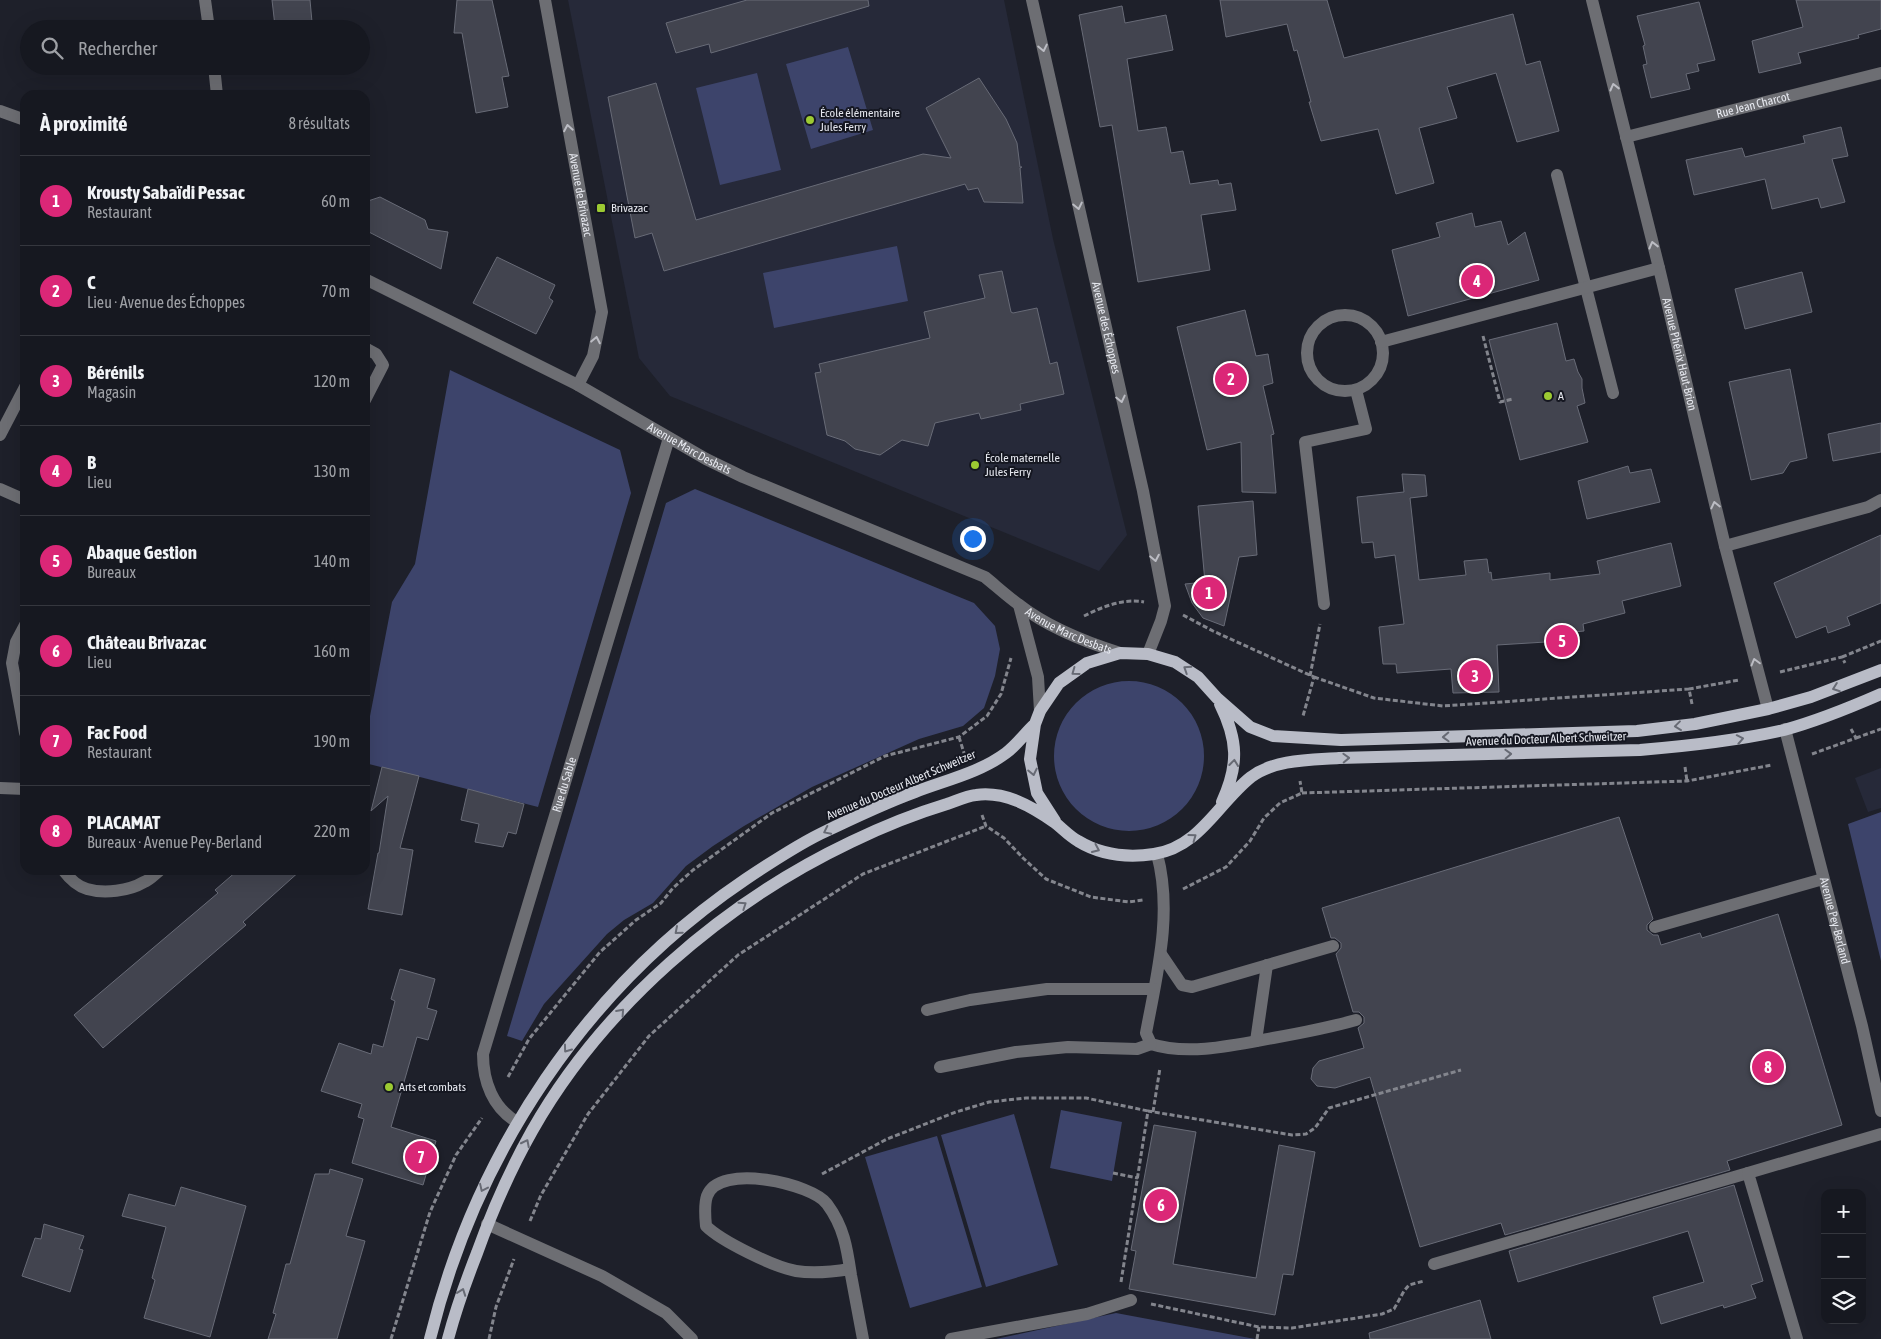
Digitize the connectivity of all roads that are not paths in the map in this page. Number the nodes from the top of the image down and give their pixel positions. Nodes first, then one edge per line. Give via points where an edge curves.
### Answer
1 (205, 0) edge
2 (545, 0) edge
3 (1032, 0) edge
4 (1592, 0) edge
5 (208, 20) edge
6 (1881, 73) edge
7 (215, 75) edge
8 (216, 90) edge
9 (0, 111) edge
10 (20, 118) edge
11 (1626, 137) junction
12 (1558, 175) dead end
13 (1659, 268) junction
14 (370, 281) edge
15 (1586, 287) junction
16 (1381, 342) junction
17 (370, 351) edge
18 (578, 385) junction
19 (1356, 390) junction
20 (370, 391) edge
21 (1613, 393) dead end
22 (20, 397) edge
23 (0, 435) edge
24 (669, 438) junction
25 (0, 489) edge
26 (20, 498) edge
27 (1881, 500) edge
28 (1725, 546) junction
29 (1324, 604) road end
30 (1018, 605) junction
31 (20, 634) edge
32 (1120, 654) junction
33 (1148, 654) junction
34 (1881, 670) edge
35 (1881, 694) edge
36 (1217, 698) junction
37 (20, 706) edge
38 (1768, 709) junction
39 (1040, 711) junction
40 (1035, 724) junction
41 (1785, 730) junction
42 (0, 788) edge
43 (20, 789) edge
44 (1219, 809) junction
45 (1056, 823) junction
46 (1158, 854) junction
47 (67, 875) edge
48 (154, 875) edge
49 (1823, 879) junction
50 (1655, 928) dead end
51 (1334, 946) dead end
52 (1161, 954) junction
53 (1267, 965) junction
54 (1154, 989) junction
55 (927, 1010) dead end
56 (1356, 1020) dead end
57 (1256, 1041) junction
58 (1151, 1044) junction
59 (940, 1067) dead end
60 (1881, 1111) edge
61 (518, 1122) junction
62 (1881, 1134) edge
63 (1748, 1173) junction
64 (487, 1224) junction
65 (1434, 1264) dead end
66 (850, 1269) junction
67 (1131, 1300) road end
68 (430, 1339) edge
69 (448, 1339) edge
70 (692, 1339) edge
71 (863, 1339) edge
72 (951, 1339) edge
73 (1797, 1339) edge

1 - 5 street
18 -> 2 street, Avenue de Brivazac via 593,356 602,312
3 -> 33 street, Avenue des Échoppes via 1143,492 1165,606
11 -> 4 street, Avenue Phénix Haut-Brion
6 - 11 street, Rue Jean Charcot
7 - 8 street
9 - 10 street
13 -> 11 street, Avenue Phénix Haut-Brion
12 - 15 street
13 - 15 street
28 -> 13 street, Avenue Phénix Haut-Brion
14 - 18 street, Avenue Marc Desbats
15 - 16 street
15 - 21 street
16 - 19 street via 1383,360 1379,371 1371,382
16 - 19 street via 1371,326 1348,315 1335,316 1314,330 1306,354 1316,378 1337,391
17 - 20 street via 383,366
18 - 24 street, Avenue Marc Desbats
19 - 29 street via 1366,429 1305,442
22 - 23 street
24 - 30 street, Avenue Marc Desbats via 743,477 985,578
24 - 61 street, Rue du Sable via 483,1054 486,1082 495,1100 505,1115
25 - 26 street
27 - 28 street via 1868,507
38 -> 28 street, Avenue Phénix Haut-Brion
30 - 32 street, Avenue Marc Desbats via 1085,642
30 - 39 street, Avenue Marc Desbats via 1038,677
31 - 37 street via 12,663
32 - 33 main road, Avenue du Docteur Albert Schweitzer
32 -> 39 main road, Avenue du Docteur Albert Schweitzer via 1087,663 1060,683
36 -> 33 main road, Avenue du Docteur Albert Schweitzer via 1198,677 1175,662
34 -> 38 main road, Avenue du Docteur Albert Schweitzer via 1811,698
35 - 41 main road, Avenue du Docteur Albert Schweitzer
38 -> 36 main road, Avenue du Docteur Albert Schweitzer via 1695,724 1638,731 1341,740 1273,736 1250,727
44 -> 36 main road, Avenue du Docteur Albert Schweitzer via 1231,782 1235,753 1230,724
39 - 40 main road, Avenue du Docteur Albert Schweitzer
40 -> 45 main road, Avenue du Docteur Albert Schweitzer via 1030,759 1037,793
40 -> 61 main road, Avenue du Docteur Albert Schweitzer via 1006,753 970,774 892,801 817,836 724,894 680,928 608,1000 570,1045
44 -> 41 main road, Avenue du Docteur Albert Schweitzer via 1253,776 1273,766 1297,761 1640,750 1734,740
41 - 49 street, Avenue Pey-Berland
42 - 43 street
46 -> 44 main road, Avenue du Docteur Albert Schweitzer via 1182,845 1203,829
45 -> 46 main road, Avenue du Docteur Albert Schweitzer via 1077,841 1102,853 1130,857
64 -> 45 main road, Avenue du Docteur Albert Schweitzer via 532,1130 589,1048 657,974 736,909 827,853 925,811 976,795 1016,799
46 - 52 street via 1164,897
47 - 48 street via 86,889 105,892 129,888
49 - 50 street
49 - 60 street, Avenue Pey-Berland
51 - 53 street
52 - 53 street via 1182,985 1192,987
52 - 54 street
53 - 57 street
54 - 55 street via 1047,989
54 - 58 street via 1146,1033
56 - 57 street
57 - 58 street via 1214,1049
58 - 59 street via 1137,1049 1068,1047 1016,1052
61 -> 68 main road, Avenue du Docteur Albert Schweitzer via 469,1217
62 - 63 street
63 - 65 street
63 - 73 street
69 -> 64 main road, Avenue du Docteur Albert Schweitzer via 456,1306
64 - 70 street via 602,1276 666,1313
66 - 66 street via 847,1245 838,1220 826,1202 801,1189 759,1178 735,1177 720,1182 707,1194 706,1226 714,1234 794,1271 815,1273
66 - 71 street
67 - 72 street via 1087,1314

